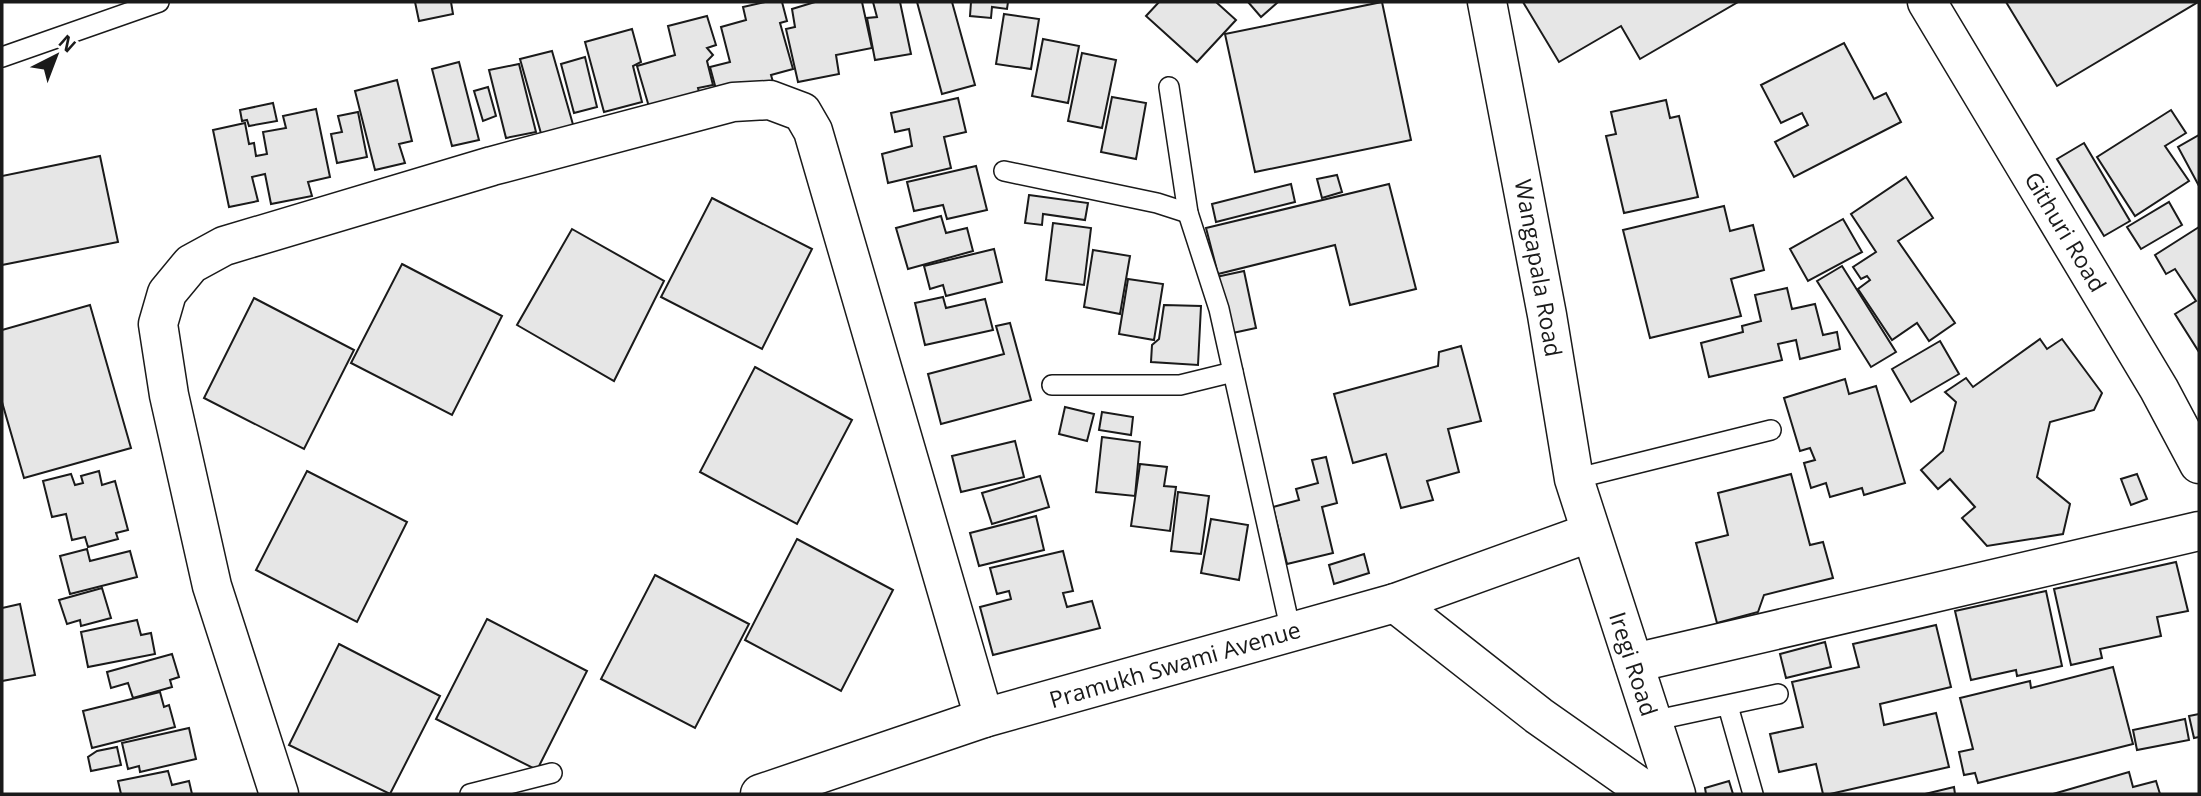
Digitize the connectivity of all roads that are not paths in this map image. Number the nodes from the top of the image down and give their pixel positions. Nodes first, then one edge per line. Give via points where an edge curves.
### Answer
1 (159, 2) edge
2 (1488, 2) edge
3 (1927, 2) edge
4 (2, 57) edge
5 (1169, 87) dead end
6 (1004, 171) dead end
7 (1188, 213) junction
8 (1233, 372) junction
9 (1052, 385) dead end
10 (1771, 430) dead end
11 (2199, 464) edge
12 (1574, 479) junction
13 (2199, 531) edge
14 (1590, 533) junction
15 (1395, 603) junction
16 (1291, 632) junction
17 (1634, 663) junction
18 (1778, 694) dead end
19 (1728, 706) junction
20 (984, 718) junction
21 (1652, 721) junction
22 (552, 773) dead end
23 (279, 794) edge
24 (470, 794) edge
25 (760, 794) edge
26 (1650, 794) edge
27 (1676, 794) edge
28 (1753, 794) edge

1 - 4 lane
2 - 12 street, Wangapala Road
3 - 11 street, Githuri Road via 2160,388
5 - 7 lane
6 - 7 lane
7 - 8 lane via 1219,309
8 - 9 lane via 1180,385
8 - 16 lane
10 - 12 lane
12 - 14 street, Wangapala Road
13 - 17 street
14 - 15 street, Pramukh Swami Avenue
14 - 17 street, Iregi Road
15 - 16 street, Pramukh Swami Avenue
15 - 26 street via 1539,716
16 - 20 street, Pramukh Swami Avenue
17 - 21 street, Iregi Road
18 - 19 lane
19 - 21 lane
19 - 28 lane
20 - 23 street via 813,131 802,112 770,100 733,102 492,166 224,246 191,264 167,293 158,324 169,396 212,586
20 - 25 street, Pramukh Swami Avenue
21 - 27 street, Iregi Road
22 - 24 lane

